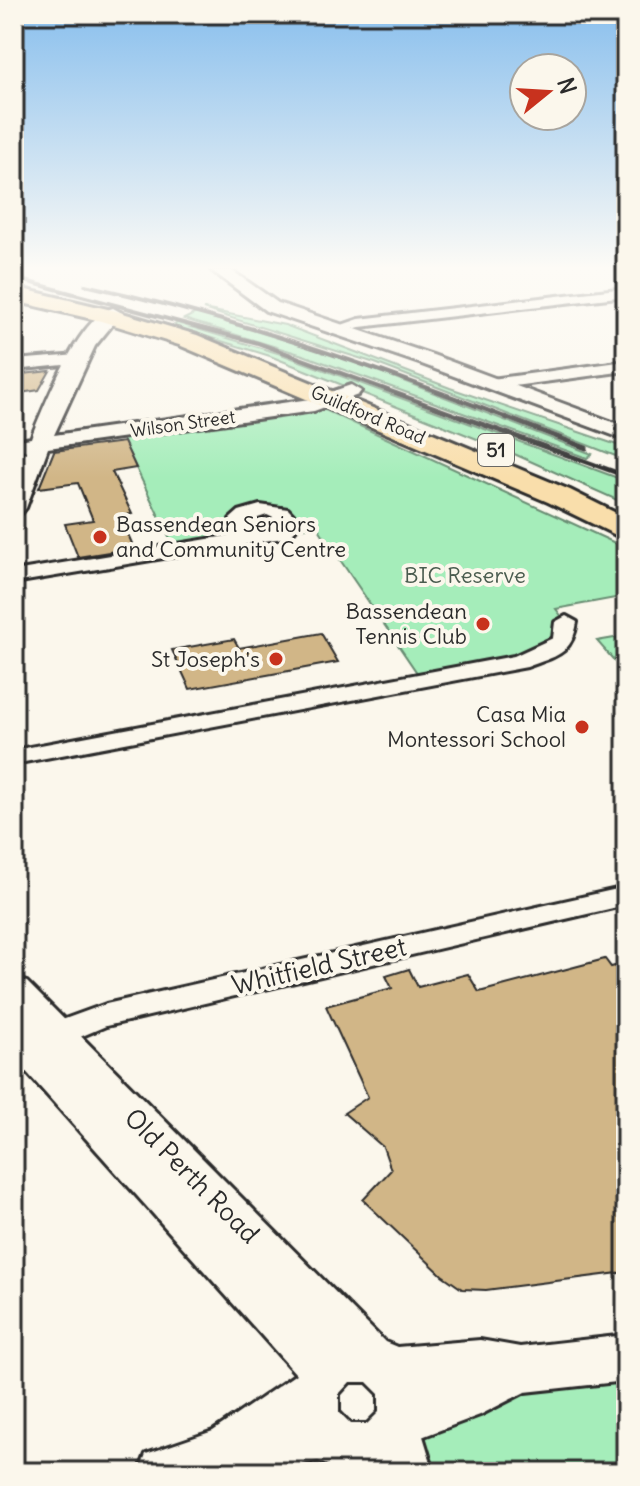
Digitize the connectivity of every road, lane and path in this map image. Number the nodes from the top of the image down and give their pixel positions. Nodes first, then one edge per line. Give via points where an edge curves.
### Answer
1 (87, 339) edge
2 (186, 339) edge
3 (366, 339) edge
4 (72, 359) junction
5 (14, 365) edge
6 (626, 366) edge
7 (492, 384) junction
8 (341, 395) junction
9 (626, 434) edge
10 (27, 445) edge
11 (14, 474) edge
12 (14, 508) edge
13 (626, 510) edge
14 (626, 530) edge
15 (242, 539) dead end
16 (14, 577) edge
17 (566, 622) dead end
18 (14, 757) edge
19 (626, 896) edge
20 (14, 992) edge
21 (27, 1033) edge
22 (626, 1358) edge
23 (520, 1370) junction
24 (347, 1407) edge
25 (402, 1420) junction
26 (164, 1472) edge
27 (414, 1472) edge

1 - 4 street
2 - 8 highway, Guildford Road / 51
3 - 7 street
4 - 5 street
4 - 10 street
6 - 7 street
7 - 9 street
8 - 10 street, Wilson Street via 314,405
8 - 13 highway, Guildford Road / 51 via 534,466
8 - 14 highway, Guildford Road / 51
10 - 11 street
10 - 12 street
15 - 16 street
17 - 18 street via 563,641 519,662
19 - 21 street, Whitfield Street
20 - 21 street, Old Perth Road
21 - 24 street, Old Perth Road
22 - 23 street
23 - 24 street via 480,1363
23 - 25 street via 463,1400
24 - 25 street via 402,1388
24 - 25 street via 371,1448 394,1435
24 - 26 street
25 - 27 street

